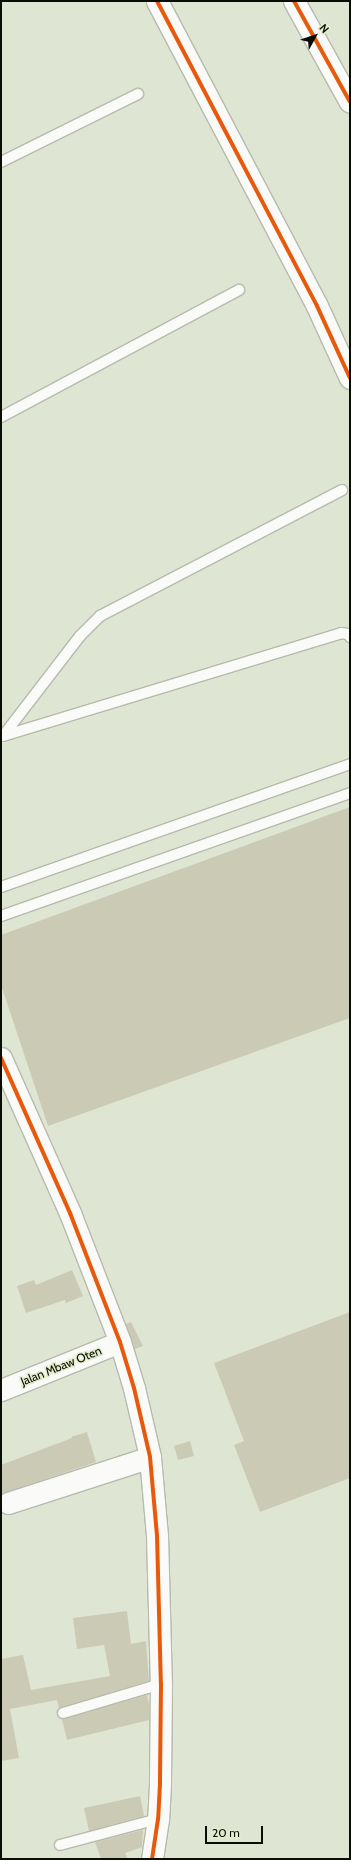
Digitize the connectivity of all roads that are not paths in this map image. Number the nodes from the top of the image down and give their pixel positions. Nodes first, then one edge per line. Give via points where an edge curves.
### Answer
1 (157, 1) edge
2 (294, 1) edge
3 (138, 94) dead end
4 (350, 102) edge
5 (1, 162) edge
6 (239, 290) dead end
7 (350, 378) edge
8 (1, 417) edge
9 (342, 490) dead end
10 (350, 637) edge
11 (2, 736) edge
12 (350, 764) edge
13 (350, 793) edge
14 (1, 887) edge
15 (1, 916) edge
16 (1, 1058) edge
17 (6, 1086) edge
18 (120, 1342) junction
19 (1, 1390) edge
20 (150, 1457) junction
21 (8, 1503) dead end
22 (154, 1686) junction
23 (63, 1713) dead end
24 (150, 1821) junction
25 (60, 1845) dead end
26 (152, 1859) edge

1 - 7 street via 317,306
2 - 4 street
3 - 5 lane
6 - 8 lane
9 - 11 lane via 100,616 80,636
10 - 11 lane via 341,633
12 - 14 lane
13 - 15 lane
16 - 17 street
17 - 18 street via 70,1213
18 - 19 street, Jalan Mbaw Oten
18 - 20 street
20 - 21 street
20 - 22 street via 157,1535
22 - 23 lane
22 - 24 street
24 - 25 lane
24 - 26 street

